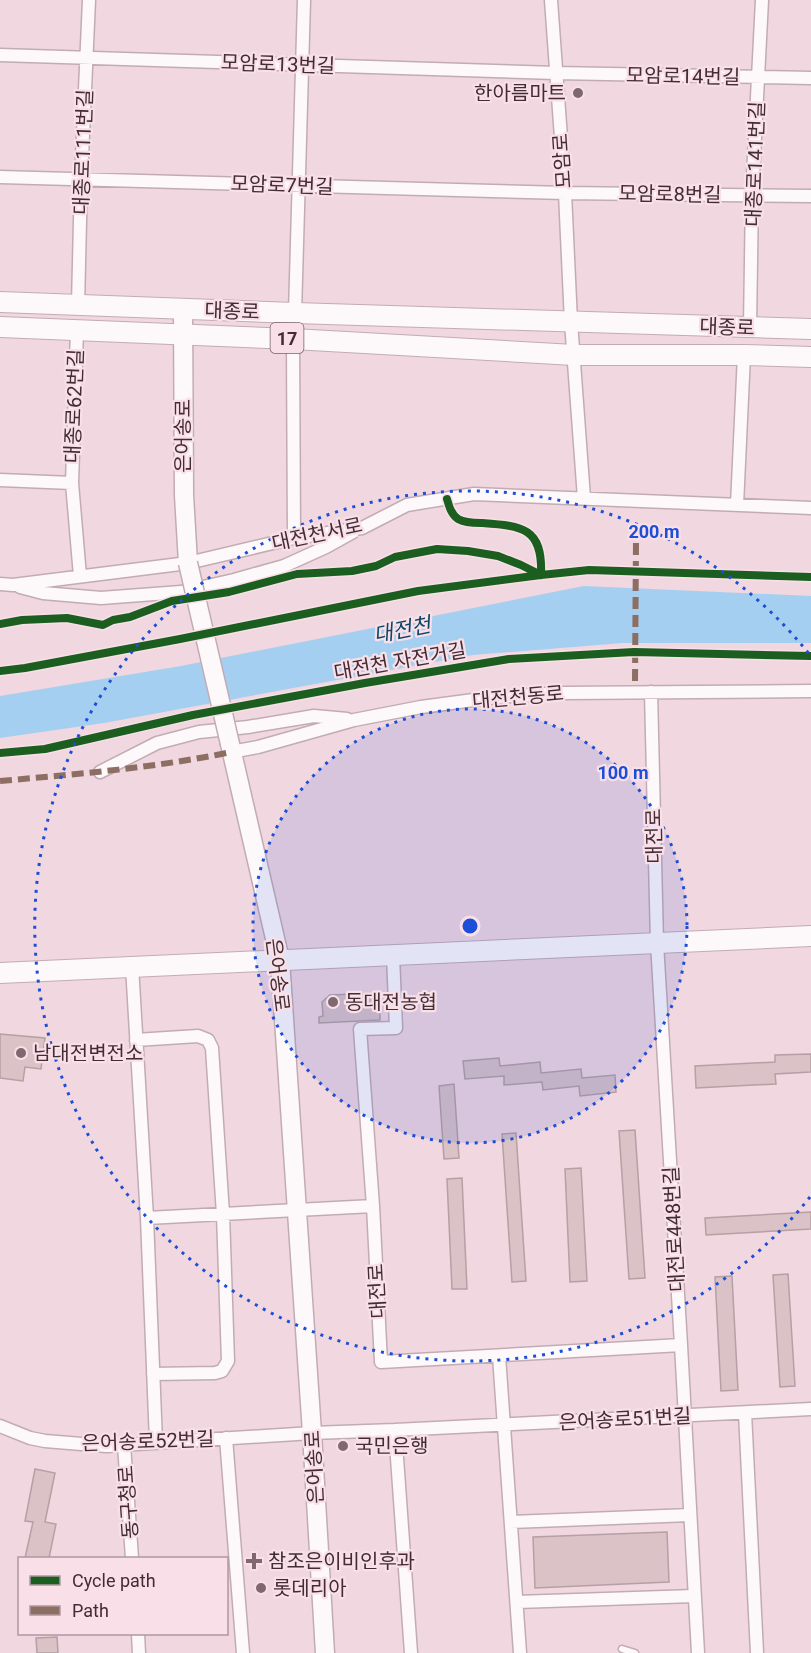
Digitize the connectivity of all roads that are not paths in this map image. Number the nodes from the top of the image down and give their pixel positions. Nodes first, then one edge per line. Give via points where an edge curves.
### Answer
1 (89, 0) edge
2 (304, 0) edge
3 (551, 0) edge
4 (762, 0) edge
5 (0, 55) edge
6 (86, 58) junction
7 (302, 65) junction
8 (556, 74) junction
9 (758, 77) junction
10 (811, 78) edge
11 (0, 177) edge
12 (81, 180) junction
13 (298, 185) junction
14 (565, 193) junction
15 (752, 195) junction
16 (811, 196) edge
17 (0, 302) edge
18 (78, 305) junction
19 (183, 309) junction
20 (295, 313) junction
21 (571, 322) junction
22 (0, 327) edge
23 (750, 327) junction
24 (77, 329) junction
25 (811, 329) edge
26 (183, 334) junction
27 (293, 339) junction
28 (574, 355) junction
29 (744, 355) junction
30 (811, 357) edge
31 (0, 480) edge
32 (72, 483) junction
33 (584, 498) junction
34 (737, 505) junction
35 (811, 508) edge
36 (362, 528) junction
37 (294, 538) junction
38 (188, 563) junction
39 (80, 576) junction
40 (0, 584) edge
41 (13, 585) junction
42 (811, 691) edge
43 (651, 692) junction
44 (354, 720) junction
45 (230, 748) junction
46 (100, 772) dead end
47 (811, 936) edge
48 (657, 943) junction
49 (393, 955) junction
50 (280, 960) junction
51 (132, 966) junction
52 (0, 973) edge
53 (136, 1040) junction
54 (373, 1206) junction
55 (298, 1210) junction
56 (223, 1214) junction
57 (147, 1218) junction
58 (681, 1345) junction
59 (499, 1356) junction
60 (153, 1374) junction
61 (811, 1409) edge
62 (746, 1413) junction
63 (685, 1416) junction
64 (504, 1425) junction
65 (0, 1426) edge
66 (395, 1430) junction
67 (312, 1433) junction
68 (226, 1438) junction
69 (156, 1442) junction
70 (124, 1445) junction
71 (690, 1515) junction
72 (511, 1522) junction
73 (132, 1557) edge
74 (694, 1596) junction
75 (517, 1602) junction
76 (138, 1635) edge
77 (622, 1649) dead end
78 (139, 1653) edge
79 (243, 1653) edge
80 (325, 1653) edge
81 (411, 1653) edge
82 (520, 1653) edge
83 (635, 1653) edge
84 (698, 1653) edge
85 (757, 1653) edge

1 - 6 street, 대종로111번길
2 - 7 street
3 - 8 street, 모암로
4 - 9 street, 대종로141번길
5 - 6 street, 모암로13번길
6 - 7 street, 모암로13번길
6 - 12 street, 대종로111번길
7 - 8 street, 모암로13번길
7 - 13 street
8 - 9 street, 모암로14번길
8 - 14 street, 모암로
9 - 10 street, 모암로14번길
9 - 15 street, 대종로141번길
11 - 12 street, 모암로7번길
12 - 13 street, 모암로7번길
12 - 18 street, 대종로111번길
13 - 14 street, 모암로7번길
13 - 20 street
14 - 15 street, 모암로8번길
14 - 21 street, 모암로
15 - 16 street, 모암로8번길
15 - 23 street, 대종로141번길
17 - 18 main road, 대종로 / 17
18 - 19 main road, 대종로 / 17
19 - 20 main road, 대종로 / 17
19 - 26 main road, 은어송로
20 - 21 main road, 대종로 / 17
21 - 23 main road, 대종로 / 17
21 - 28 street
22 - 24 main road, 대종로 / 17
23 - 25 main road, 대종로 / 17
24 - 26 main road, 대종로 / 17
24 - 32 street, 대종로62번길
26 - 27 main road, 대종로 / 17
26 - 38 main road, 은어송로
27 - 28 main road, 대종로 / 17
27 - 37 street
28 - 29 main road, 대종로 / 17
28 - 33 street
29 - 30 main road, 대종로 / 17
29 - 34 street, 대종로
31 - 32 street, 대종로62번길
32 - 39 street
33 - 34 street, 대전천서로
33 - 36 street, 대전천서로 via 474,494 407,505
34 - 35 street, 대전천서로
36 - 37 street, 대전천서로
36 - 41 street via 284,566 181,592 101,598 43,593
37 - 38 street, 대전천서로
38 - 39 street, 대전천서로
38 - 45 main road, 은어송로, bridge
39 - 41 street, 대전천서로
40 - 41 street, 대전천서로
42 - 43 street, 대전천동로
43 - 44 street, 대전천동로 via 496,697
43 - 48 street, 대전로
44 - 45 street, 대전천동로 via 258,747
44 - 46 street via 314,716 199,732 157,743
45 - 50 main road, 은어송로
47 - 48 main road
48 - 49 main road
48 - 58 street, 대전로448번길
49 - 50 main road
49 - 54 street, 대전로 via 396,1028 360,1029
50 - 51 main road
50 - 55 main road, 은어송로
51 - 52 main road
51 - 53 street
53 - 56 street via 198,1036 208,1040 212,1048
53 - 57 street
54 - 55 street
54 - 59 street, 대전로 via 381,1362
55 - 56 street
55 - 67 main road, 은어송로
56 - 57 street
56 - 60 street via 228,1361 222,1371 215,1373
57 - 60 street
58 - 59 street, 대전로
58 - 63 street, 대전로448번길
59 - 64 street
60 - 69 street
61 - 62 street, 은어송로51번길
62 - 63 street, 은어송로51번길
62 - 85 street
63 - 64 street, 은어송로51번길
63 - 71 street, 대전로448번길
64 - 66 street, 은어송로51번길
64 - 72 street
65 - 70 street, 은어송로52번길 via 45,1441
66 - 67 street, 은어송로51번길
66 - 81 street
67 - 68 street, 은어송로52번길
67 - 80 main road, 은어송로
68 - 69 street, 은어송로52번길
68 - 79 street, 은어송로52번길
69 - 70 street, 은어송로52번길
70 - 73 street, 동구청로
71 - 72 street
71 - 74 street, 대전로448번길
72 - 75 street
74 - 75 street
74 - 84 street, 대전로448번길
75 - 82 street
76 - 78 street
77 - 83 lane

